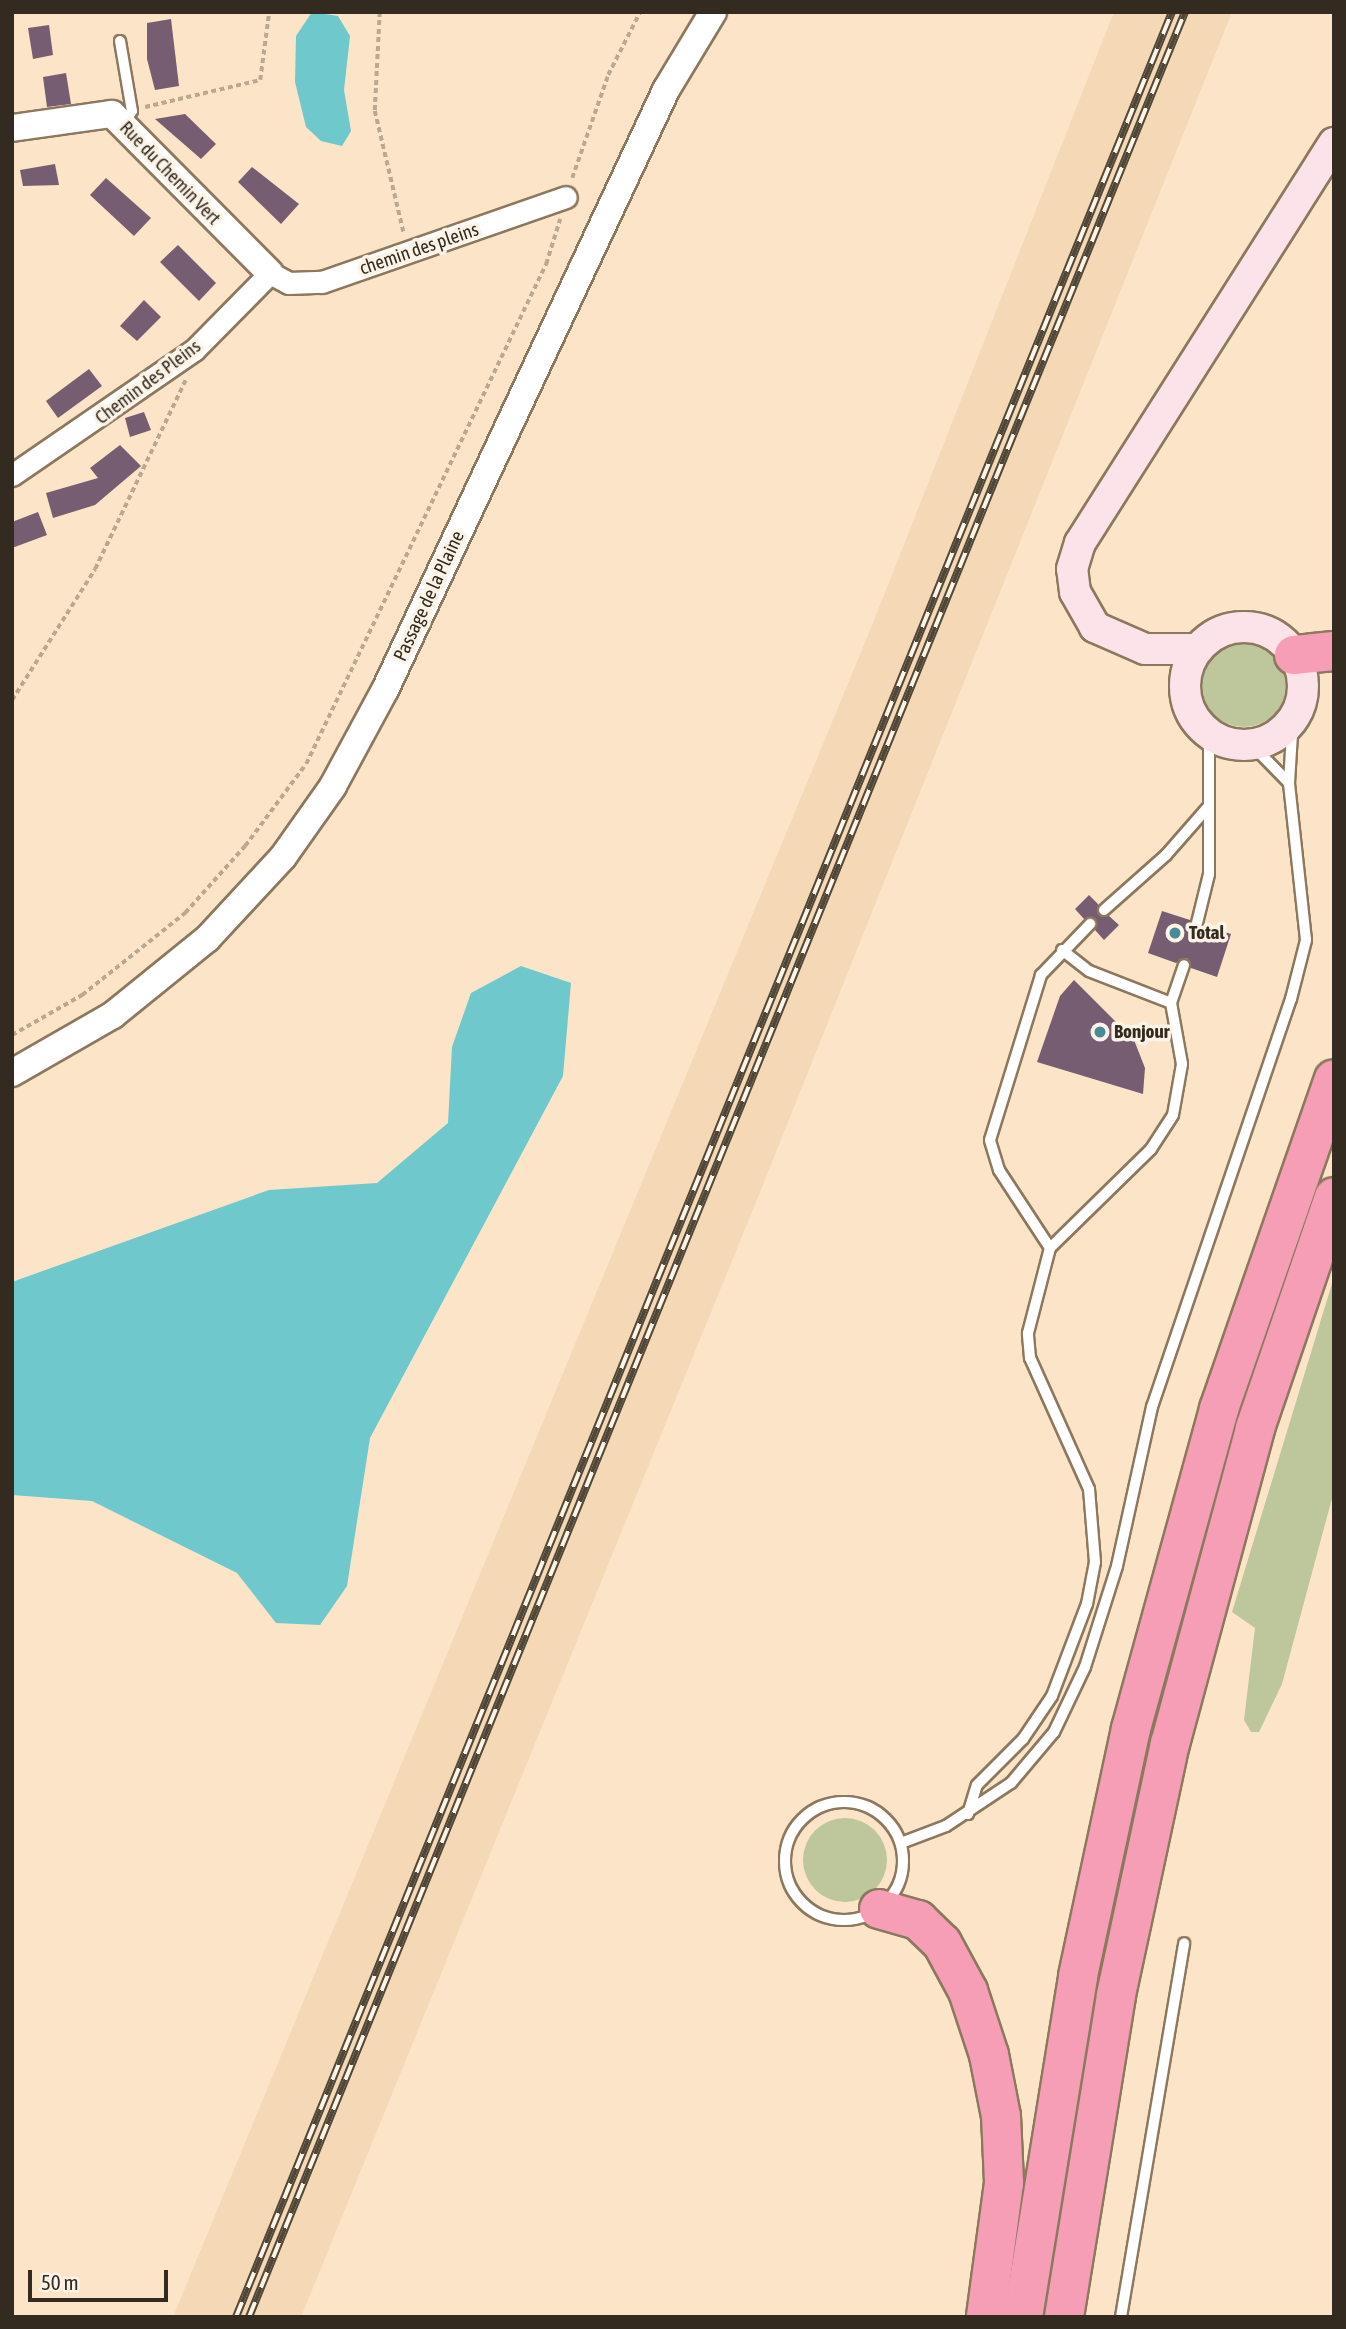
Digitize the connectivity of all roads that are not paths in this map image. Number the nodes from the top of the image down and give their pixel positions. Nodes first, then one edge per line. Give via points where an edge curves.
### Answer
1 (713, 12) edge
2 (120, 41) dead end
3 (127, 118) junction
4 (12, 128) edge
5 (1334, 143) edge
6 (566, 197) road end
7 (270, 273) junction
8 (12, 475) edge
9 (1197, 649) junction
10 (1334, 651) edge
11 (1294, 655) junction
12 (1293, 718) junction
13 (1209, 733) junction
14 (1251, 744) junction
15 (1289, 783) junction
16 (1208, 807) junction
17 (1104, 910) dead end
18 (1197, 923) dead end
19 (1090, 924) dead end
20 (1062, 950) junction
21 (1184, 965) dead end
22 (1171, 1003) junction
23 (12, 1073) edge
24 (1334, 1079) edge
25 (1334, 1197) edge
26 (1050, 1248) junction
27 (968, 1814) junction
28 (901, 1843) junction
29 (879, 1909) junction
30 (1184, 1943) dead end
31 (986, 2317) edge
32 (1023, 2317) edge
33 (1063, 2317) edge
34 (1121, 2317) edge

1 - 23 street, Passage de la Plaine via 666,90 385,690 333,786 283,858 207,939 113,1015
2 - 3 lane
3 - 4 street, Rue du Chemin Vert via 107,113
3 - 7 street, Rue du Chemin Vert
5 - 9 main road via 1080,543 1072,569 1074,592 1095,628 1145,649
6 - 7 street, chemin des pleins via 322,282 289,283
7 - 8 street, Chemin des Pleins via 194,350
9 - 11 main road via 1219,632 1247,627 1274,635
9 - 13 main road via 1188,666 1185,694 1191,712
10 - 11 highway
11 - 12 main road via 1302,691
12 - 14 main road via 1272,737
12 - 15 lane
13 - 14 main road via 1229,743
13 - 16 lane
14 - 15 lane
15 - 27 lane via 1306,940 1291,999 1152,1407 1101,1619 1054,1732 1011,1783
16 - 17 lane via 1166,855
16 - 18 lane via 1209,874
19 - 20 lane
20 - 22 lane via 1089,971
20 - 26 lane via 1041,975 990,1140 999,1170
21 - 22 lane
22 - 26 lane via 1182,1064 1173,1115 1151,1149
24 - 32 highway via 1219,1409 1138,1703 1078,1976
25 - 33 highway via 1255,1428 1170,1744 1116,1995
26 - 27 lane via 1028,1333 1030,1358 1088,1489 1095,1562 1076,1640 1052,1696 1023,1739 976,1785
27 - 28 lane
28 - 29 lane via 900,1879
28 - 29 lane via 876,1811 851,1802 813,1811 788,1842 790,1882 815,1912 854,1919
29 - 31 highway via 918,1920 942,1943 968,1991 989,2055 1001,2116 1004,2183
30 - 34 lane

